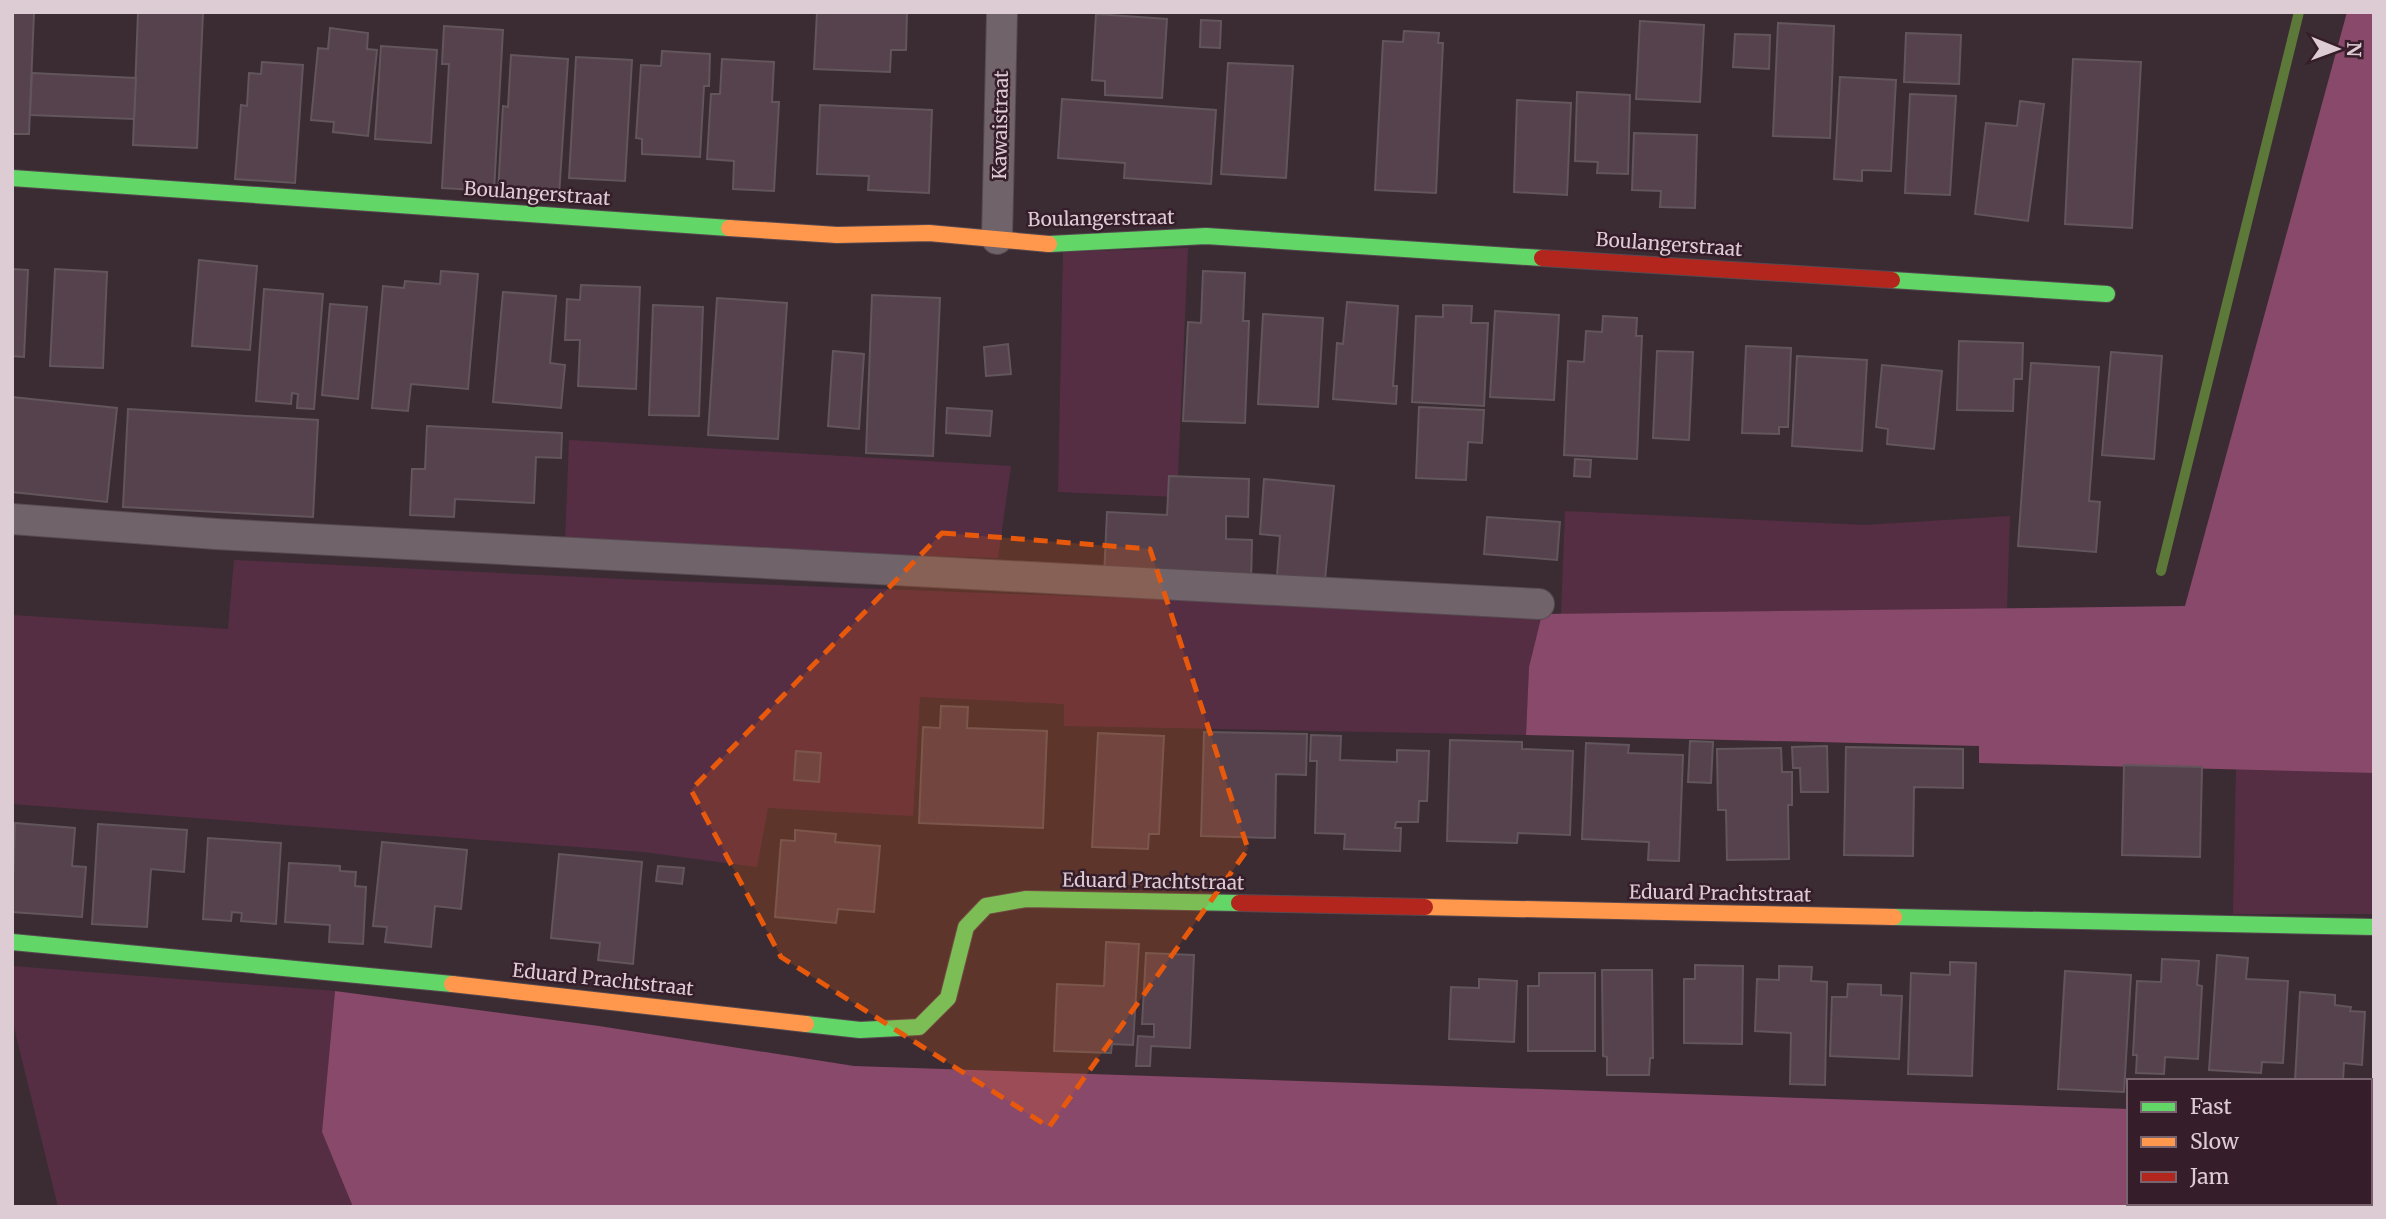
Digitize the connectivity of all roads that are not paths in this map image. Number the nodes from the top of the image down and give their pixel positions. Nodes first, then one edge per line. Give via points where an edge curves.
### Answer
1 (1002, 12) edge
2 (12, 178) edge
3 (998, 239) junction
4 (2107, 294) dead end
5 (12, 519) edge
6 (1539, 604) dead end
7 (2374, 927) edge
8 (12, 942) edge

1 - 3 street, Kawaistraat
2 - 3 street, Boulangerstraat via 837,234 929,233
3 - 4 street, Boulangerstraat via 1054,244 1206,236
5 - 6 street via 272,538
7 - 8 street, Eduard Prachtstraat via 1026,899 986,906 966,927 948,998 919,1027 860,1030 398,978

